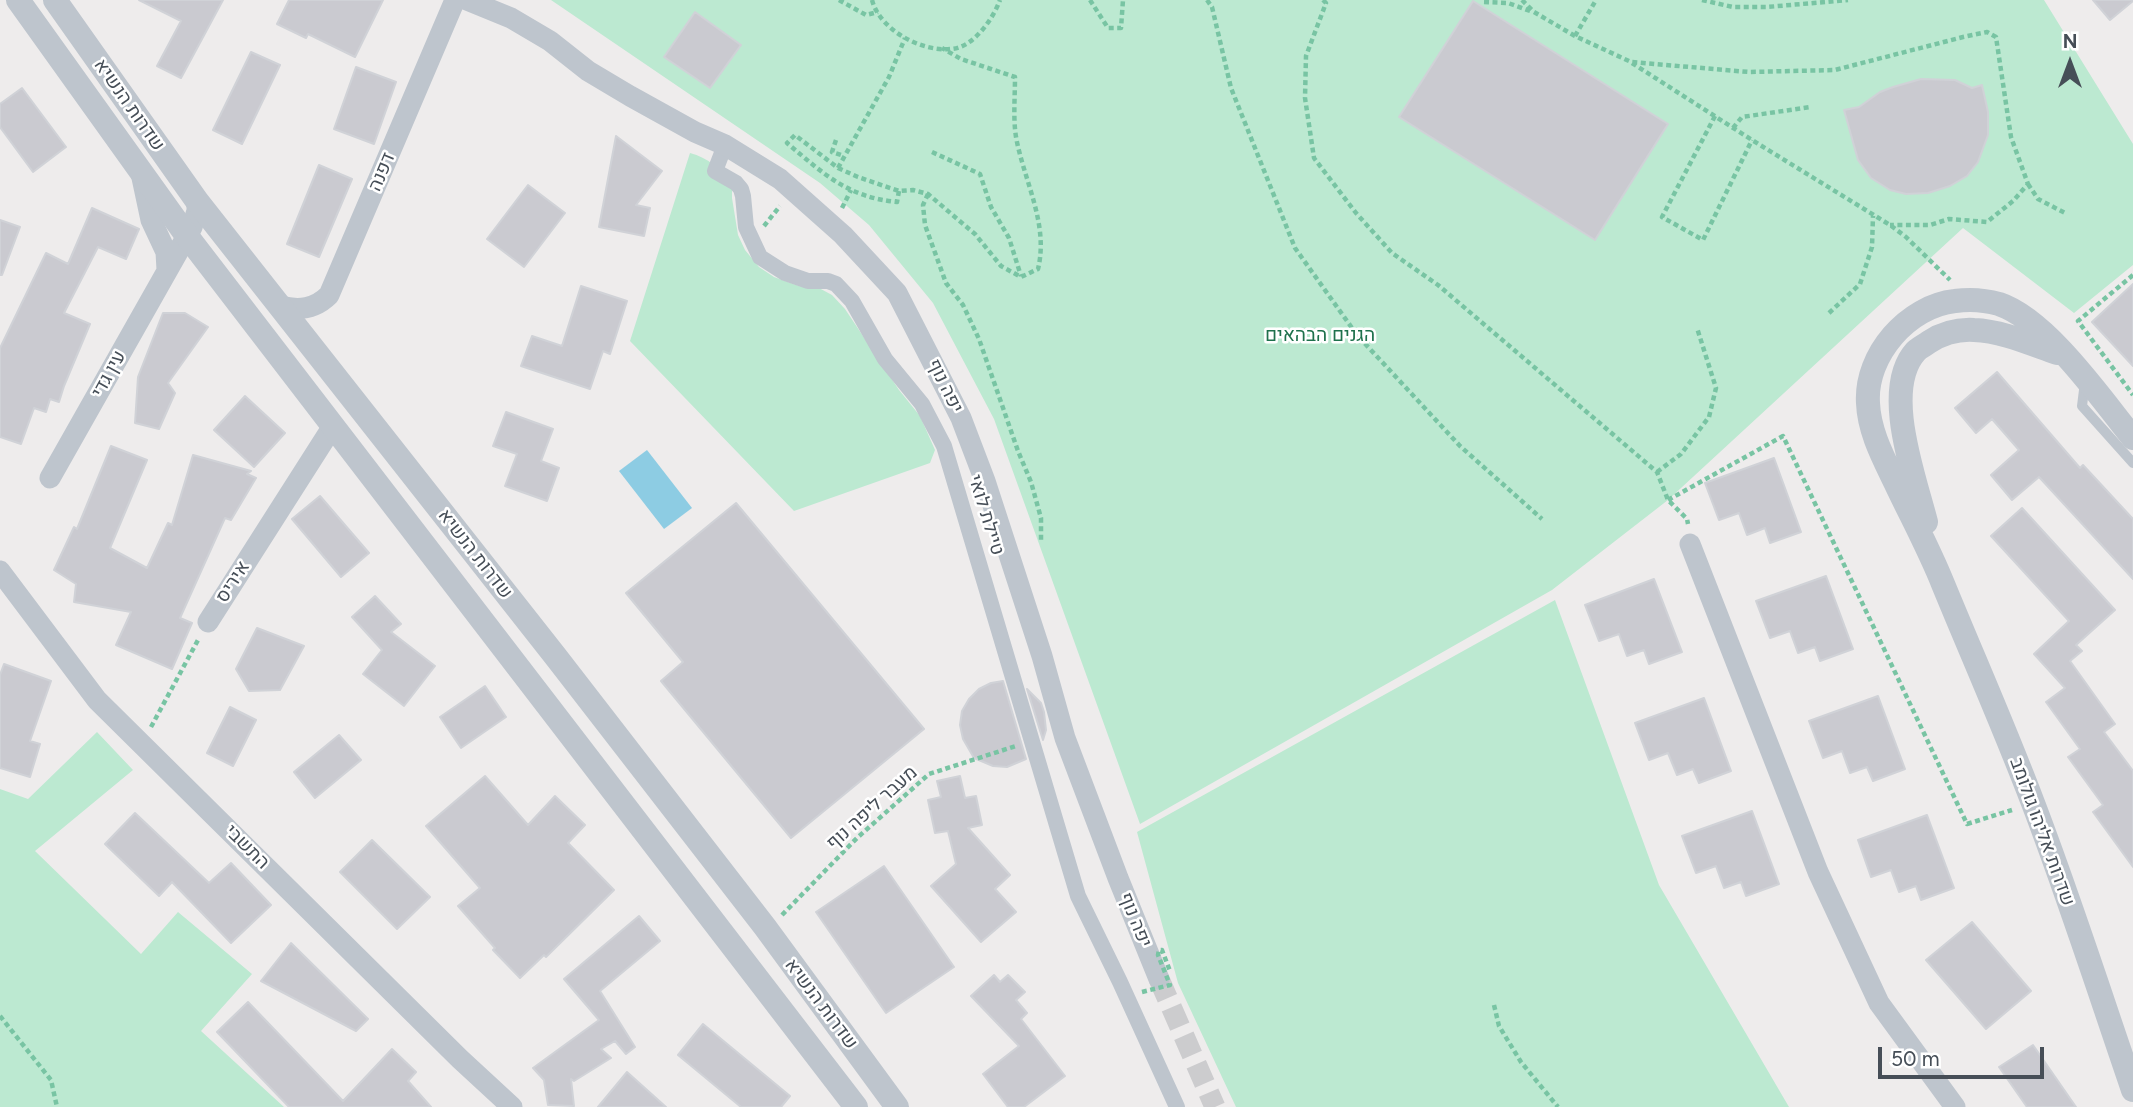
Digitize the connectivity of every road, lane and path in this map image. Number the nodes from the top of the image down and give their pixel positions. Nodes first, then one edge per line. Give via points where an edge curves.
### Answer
1 (18, 0) edge
2 (55, 0) edge
3 (455, 0) edge
4 (467, 0) edge
5 (839, 0) edge
6 (872, 0) edge
7 (1000, 0) edge
8 (1090, 0) edge
9 (1123, 0) edge
10 (1207, 0) edge
11 (1323, 0) edge
12 (1522, 0) edge
13 (1596, 0) edge
14 (1702, 0) edge
15 (1749, 0) edge
16 (1848, 0) edge
17 (1485, 2) dead end
18 (1749, 7) junction
19 (878, 12) junction
20 (1534, 12) junction
21 (1575, 36) junction
22 (905, 38) junction
23 (942, 48) junction
24 (1631, 62) junction
25 (1810, 107) dead end
26 (1715, 116) junction
27 (1733, 128) junction
28 (836, 139) dead end
29 (1752, 140) junction
30 (725, 145) junction
31 (932, 152) dead end
32 (844, 156) junction
33 (838, 168) junction
34 (141, 173) junction
35 (2028, 184) junction
36 (792, 190) junction
37 (851, 190) junction
38 (899, 191) junction
39 (928, 194) junction
40 (846, 199) dead end
41 (197, 201) junction
42 (2067, 214) dead end
43 (1873, 215) junction
44 (1890, 225) junction
45 (761, 230) dead end
46 (187, 236) junction
47 (167, 270) junction
48 (2133, 275) edge
49 (1021, 277) junction
50 (1970, 299) junction
51 (280, 306) junction
52 (1829, 313) dead end
53 (1698, 328) dead end
54 (2068, 357) junction
55 (2085, 379) junction
56 (2133, 395) edge
57 (333, 425) junction
58 (2133, 439) edge
59 (2133, 463) edge
60 (1657, 472) junction
61 (50, 478) dead end
62 (1668, 500) junction
63 (1542, 519) dead end
64 (1041, 542) dead end
65 (1690, 544) joint
66 (0, 571) edge
67 (1941, 577) junction
68 (208, 622) joint
69 (1031, 741) junction
70 (142, 743) junction
71 (2033, 804) junction
72 (788, 909) dead end
73 (1165, 975) joint
74 (1142, 992) dead end
75 (1494, 1005) dead end
76 (0, 1016) edge
77 (2133, 1090) edge
78 (57, 1107) edge
79 (512, 1107) edge
80 (856, 1107) edge
81 (897, 1107) edge
82 (1177, 1107) edge
83 (1558, 1107) edge
84 (1955, 1107) edge

1 - 34 street, שדרות הנשיא
2 - 41 street, שדרות הנשיא
3 - 51 street, דפנה via 329,295 310,307
4 - 30 street, יפה נוף via 511,18 629,96
5 - 19 path via 866,15
6 - 19 path
7 - 23 path via 971,42 953,50
8 - 9 path via 1108,28 1121,28
10 - 63 path via 1231,88 1295,248 1357,335 1460,446
11 - 60 path via 1326,3 1306,56 1305,98 1314,158 1392,253 1438,285
12 - 20 path
13 - 21 path
14 - 18 path
15 - 18 path
16 - 18 path
17 - 20 path via 1508,3
19 - 22 path
20 - 21 path
21 - 24 path
22 - 23 path
22 - 32 path via 889,77
23 - 49 path via 1015,77 1016,137 1038,215 1042,253 1038,269
24 - 26 path
24 - 35 path via 1749,72 1835,70 1987,32 1996,37 2011,137
25 - 27 path via 1742,117
26 - 27 path
26 - 29 path via 1661,217 1703,240
27 - 29 path
28 - 32 path via 832,152
29 - 43 path
30 - 36 street, יפה נוף
30 - 69 street, טיילת לואי via 715,171 741,189 746,227 760,257 807,281 836,284 852,301 885,359 922,404 944,446
31 - 49 path via 980,174
32 - 33 path
33 - 37 path via 795,135 787,143
33 - 38 path
34 - 46 street, שדרות הנשיא
34 - 47 street via 151,220 166,252
35 - 42 path via 2038,199
35 - 44 path via 1987,222 1949,219 1930,225
36 - 45 path
36 - 73 street, יפה נוף via 897,293 961,418 1065,738 1118,878
37 - 38 path via 897,202
37 - 40 path
38 - 39 path
39 - 49 path via 975,234 1001,266
39 - 64 path via 925,225 946,282 979,339 1031,482 1041,518
41 - 46 street, עין גדי
41 - 51 street, שדרות הנשיא
43 - 44 path
43 - 52 path via 1872,247 1860,284
44 - 50 path
46 - 47 street, עין גדי
46 - 57 street, שדרות הנשיא
47 - 61 street, עין גדי
48 - 56 path via 2078,321
50 - 54 street, שדרות אליהו גולומב via 2018,313
50 - 67 street, שדרות אליהו גולומב via 1942,302 1903,325 1875,363 1869,381 1868,403 1880,450
51 - 81 street, שדרות הנשיא via 756,916
53 - 60 path via 1716,388 1709,417 1681,454
54 - 55 street, שדרות אליהו גולומב
54 - 67 street, שדרות אליהו גולומב via 1974,330 1944,332 1916,351 1900,391 1903,434
55 - 58 street, שדרות אליהו גולומב
55 - 59 lane via 2082,406
57 - 68 street, איריס
57 - 80 street, שדרות הנשיא
60 - 62 path
62 - 65 path via 1688,519
62 - 71 path via 1783,436 1967,824
65 - 84 street via 1818,872 1879,1003
66 - 70 street, התשבי via 97,700
67 - 71 street, שדרות אליהו גולומב
68 - 70 path, איריס
69 - 72 path, מעבר ליפה נוף via 929,775 857,838
69 - 82 street, טיילת לואי via 1078,896
70 - 79 street, התשבי
71 - 77 street, שדרות אליהו גולומב
73 - 74 path, bridge via 1162,950 1159,950 1157,953 1170,985
75 - 83 path via 1499,1026 1521,1062
76 - 78 path via 51,1080

